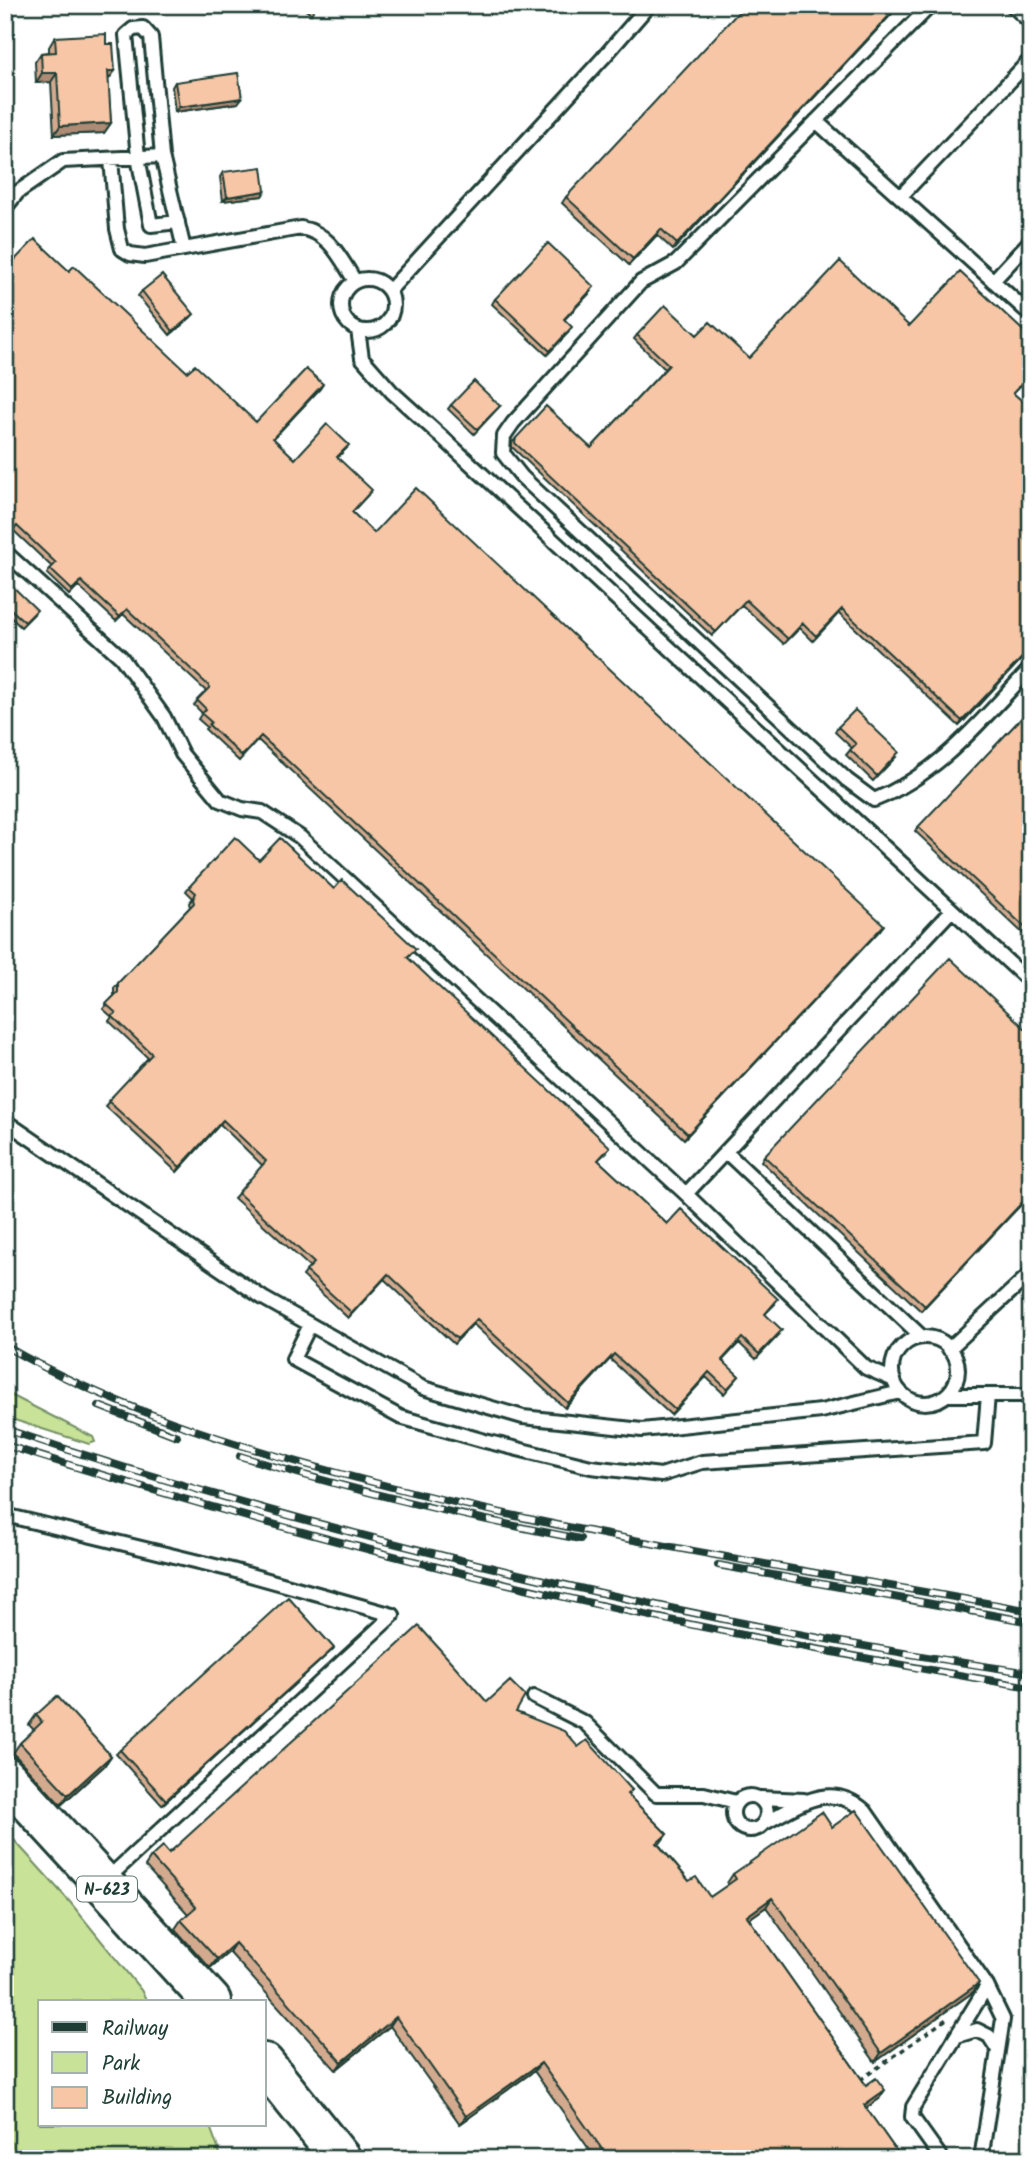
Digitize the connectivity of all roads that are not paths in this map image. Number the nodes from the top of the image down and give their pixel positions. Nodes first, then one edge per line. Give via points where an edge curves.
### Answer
1 (649, 5) edge
2 (930, 5) edge
3 (1012, 5) edge
4 (1031, 23) edge
5 (1031, 59) edge
6 (816, 121) junction
7 (162, 156) junction
8 (138, 157) junction
9 (111, 159) junction
10 (900, 197) junction
11 (5, 208) edge
12 (178, 222) junction
13 (1031, 240) edge
14 (184, 249) junction
15 (355, 281) junction
16 (993, 281) junction
17 (389, 291) junction
18 (1031, 315) edge
19 (358, 330) junction
20 (7, 557) edge
21 (1031, 668) edge
22 (952, 910) junction
23 (1031, 983) edge
24 (5, 1121) edge
25 (726, 1152) junction
26 (686, 1194) junction
27 (1031, 1273) edge
28 (310, 1325) junction
29 (921, 1336) junction
30 (949, 1349) junction
31 (897, 1386) junction
32 (947, 1395) junction
33 (988, 1395) junction
34 (1031, 1395) edge
35 (5, 1515) edge
36 (534, 1697) dead end
37 (5, 1776) edge
38 (761, 1798) junction
39 (808, 1800) junction
40 (736, 1802) junction
41 (765, 1823) junction
42 (102, 1884) junction
43 (987, 1986) junction
44 (210, 2000) edge
45 (957, 2036) junction
46 (998, 2050) junction
47 (266, 2065) edge
48 (341, 2159) edge
49 (943, 2159) edge
50 (981, 2159) edge

1 - 17 lane
2 - 6 lane
3 - 4 lane
5 - 10 lane
6 - 10 lane
6 - 21 lane via 676,262 641,282 513,424 504,436 503,453 531,485 847,780 874,800 901,790 941,762
7 - 8 lane
7 - 8 lane via 151,37 143,29 133,29 126,35
7 - 12 lane
8 - 9 lane
8 - 12 lane via 151,225
9 - 11 lane via 63,161 18,192
9 - 14 lane via 122,249 145,256
10 - 16 lane
12 - 14 lane
13 - 16 lane
14 - 15 lane via 283,230 314,231 326,238
15 - 17 lane via 372,279
15 - 19 lane via 343,294 341,311
16 - 18 lane
17 - 19 lane via 393,303 389,320 375,330
19 - 22 lane via 362,358 391,392
20 - 26 lane via 121,657 164,717 182,754 220,800 262,812 300,837
22 - 23 lane
22 - 25 lane
24 - 28 lane via 263,1298
25 - 26 lane
25 - 29 lane
26 - 31 lane via 866,1368
27 - 30 lane
28 - 31 lane via 423,1388 523,1417 642,1430 821,1411
28 - 33 lane via 293,1359 400,1417 591,1467 661,1475 702,1462 984,1443
29 - 30 lane via 940,1340
29 - 31 lane via 895,1355 892,1368
30 - 32 lane via 957,1359 958,1372
31 - 32 lane via 911,1400 923,1403
32 - 33 lane
33 - 34 lane
35 - 42 lane via 393,1615
36 - 40 lane via 585,1723 656,1794 705,1794
37 - 42 highway, N-623
38 - 39 lane
38 - 40 lane via 748,1795
38 - 41 lane via 768,1810
39 - 41 lane
39 - 43 lane via 835,1795 865,1811
40 - 41 lane via 733,1816 740,1827 753,1830
42 - 44 highway, N-623
43 - 45 lane
43 - 46 lane via 1003,2019
45 - 46 lane via 977,2030 989,2036
45 - 49 lane via 913,2107 912,2117
46 - 50 lane
47 - 48 highway

